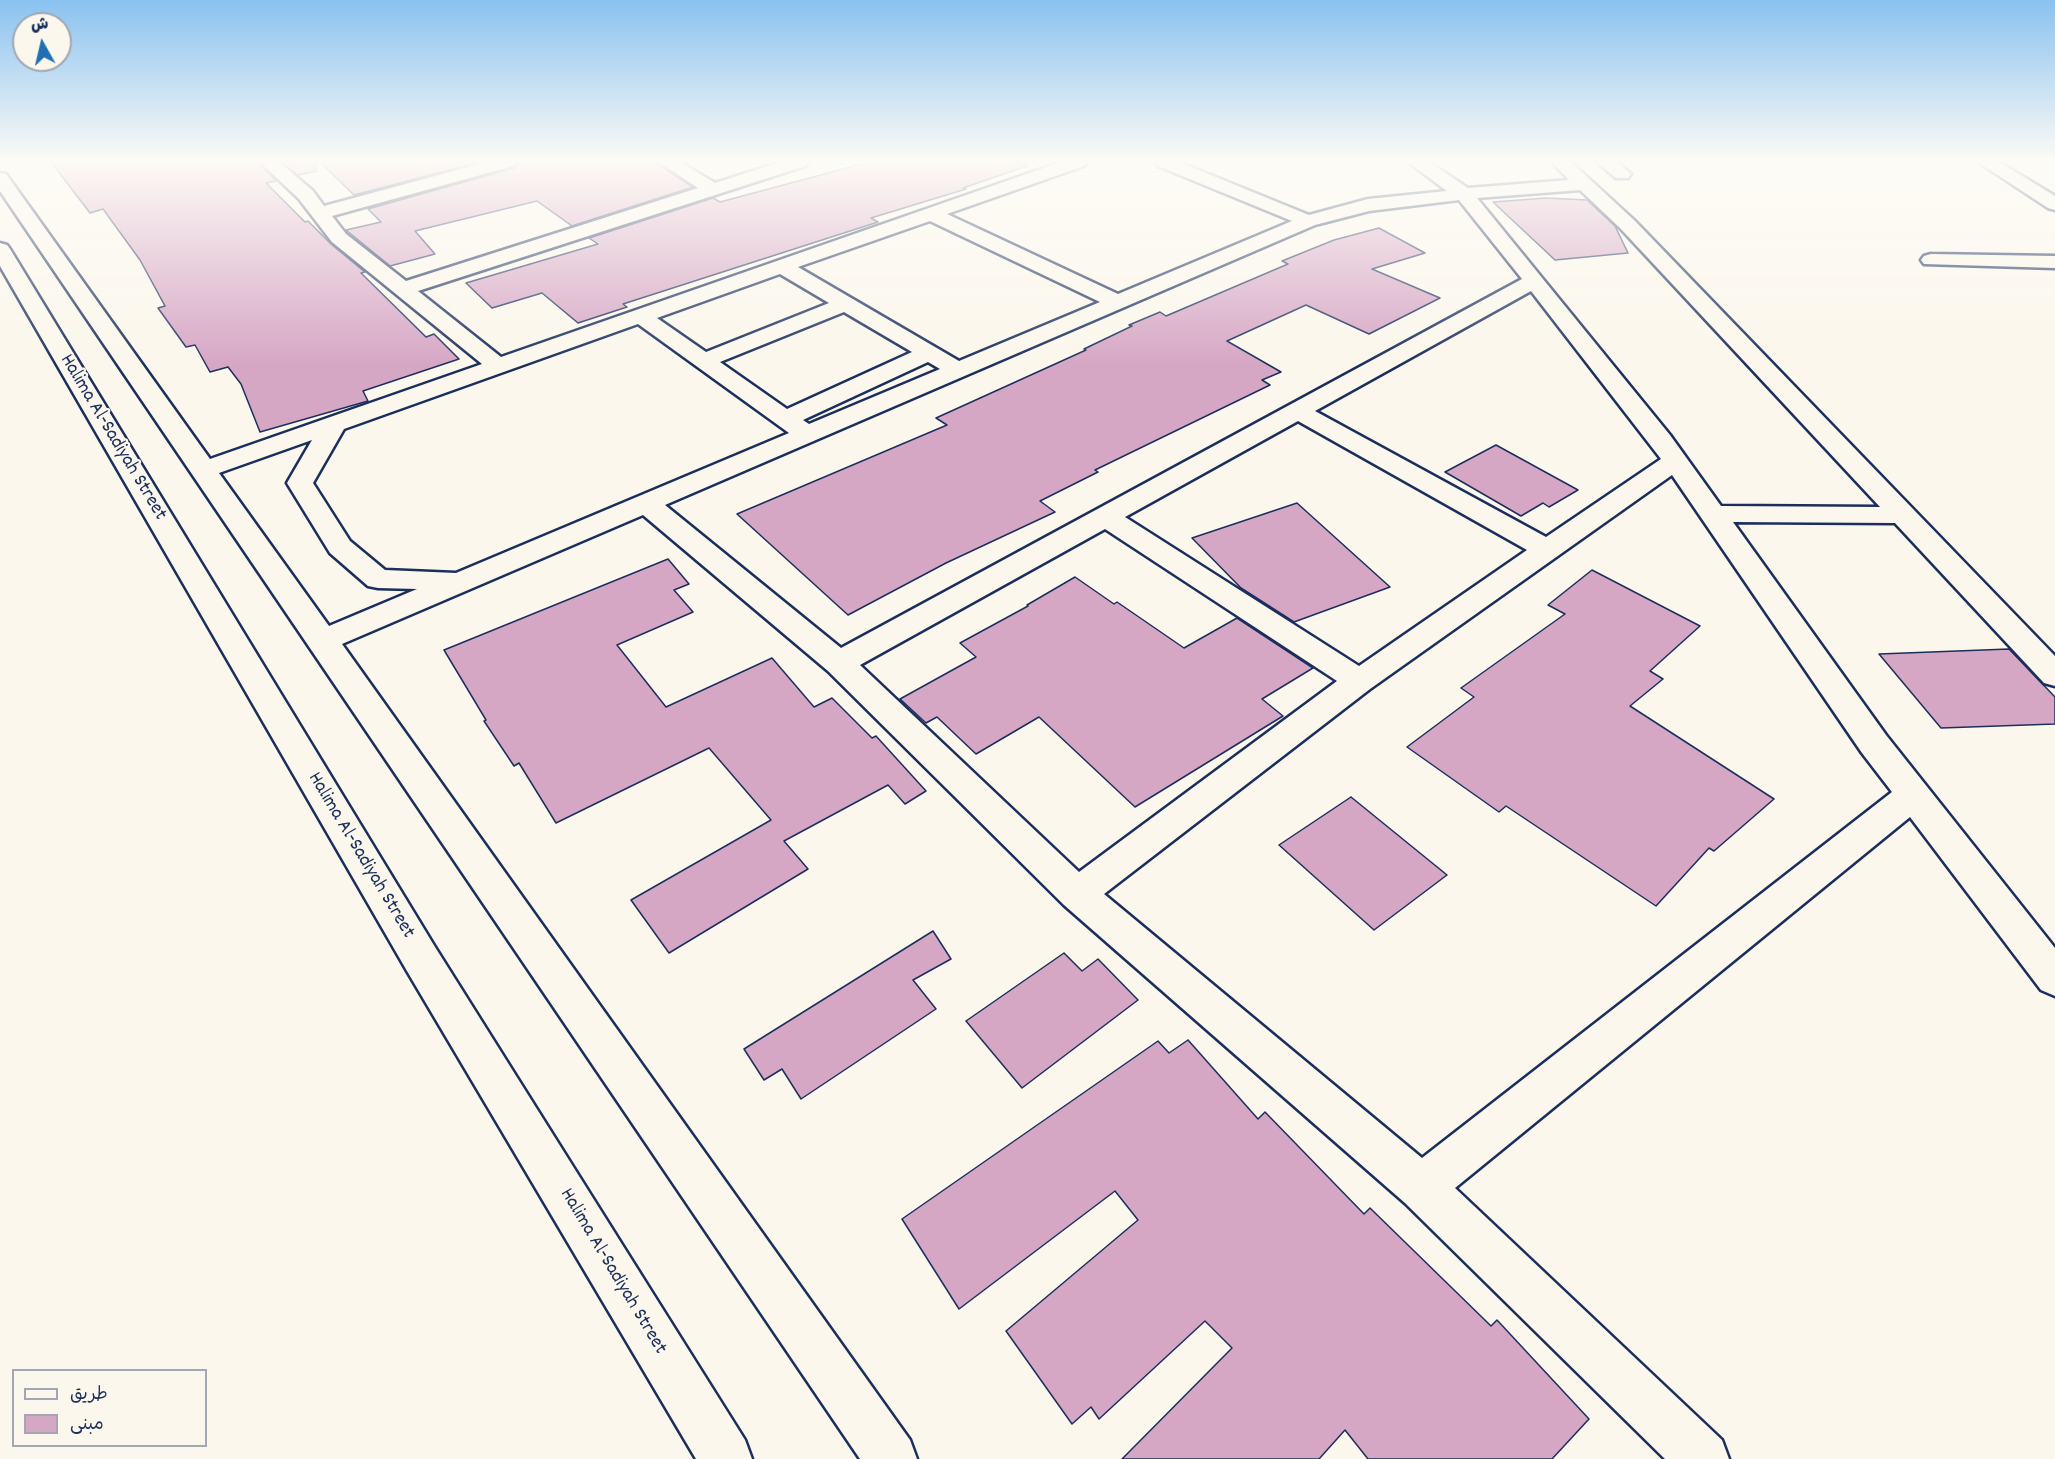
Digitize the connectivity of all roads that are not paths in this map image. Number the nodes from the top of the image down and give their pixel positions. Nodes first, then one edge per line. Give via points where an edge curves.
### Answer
1 (36, 230) edge
2 (333, 230) edge
3 (587, 230) edge
4 (885, 230) edge
5 (965, 230) edge
6 (1287, 230) edge
7 (1493, 230) edge
8 (1633, 230) edge
9 (0, 249) edge
10 (1931, 260) dead end
11 (2055, 262) edge
12 (781, 267) junction
13 (1534, 281) junction
14 (403, 289) junction
15 (1119, 303) junction
16 (845, 304) junction
17 (640, 316) junction
18 (929, 353) junction
19 (703, 361) junction
20 (498, 366) junction
21 (960, 370) junction
22 (1297, 411) junction
23 (785, 419) junction
24 (334, 424) junction
25 (808, 435) junction
26 (1675, 461) junction
27 (203, 470) junction
28 (647, 504) junction
29 (1713, 514) junction
30 (1903, 515) junction
31 (1106, 517) junction
32 (1548, 550) junction
33 (463, 582) junction
34 (322, 641) junction
35 (839, 663) junction
36 (2055, 675) edge
37 (1359, 681) junction
38 (1913, 795) junction
39 (1077, 894) junction
40 (2055, 978) edge
41 (1421, 1187) junction
42 (726, 1459) edge
43 (891, 1459) edge
44 (1703, 1459) edge

1 - 27 street
2 - 14 street
3 - 14 street
4 - 12 street
5 - 15 street
6 - 15 street
7 - 13 street
8 - 30 street
9 - 42 street, Halima Al-Sadiyah Street via 421,959
10 - 11 street
12 - 16 street
12 - 17 street
13 - 22 street
13 - 26 street
14 - 20 street
15 - 21 street
16 - 18 street
16 - 19 street
17 - 19 street
17 - 20 street
18 - 21 street
18 - 23 street
19 - 23 street
20 - 24 street
21 - 25 street
22 - 31 street
22 - 32 street
23 - 25 street
24 - 27 street
24 - 33 street via 300,483 340,547 378,579
25 - 28 street
26 - 29 street
26 - 32 street
27 - 34 street
28 - 33 street
28 - 35 street
29 - 30 street
29 - 38 street
30 - 36 street
31 - 35 street
31 - 37 street
32 - 37 street
33 - 34 street
34 - 43 street
35 - 39 street
37 - 39 street
38 - 40 street
38 - 41 street
39 - 41 street
41 - 44 street

